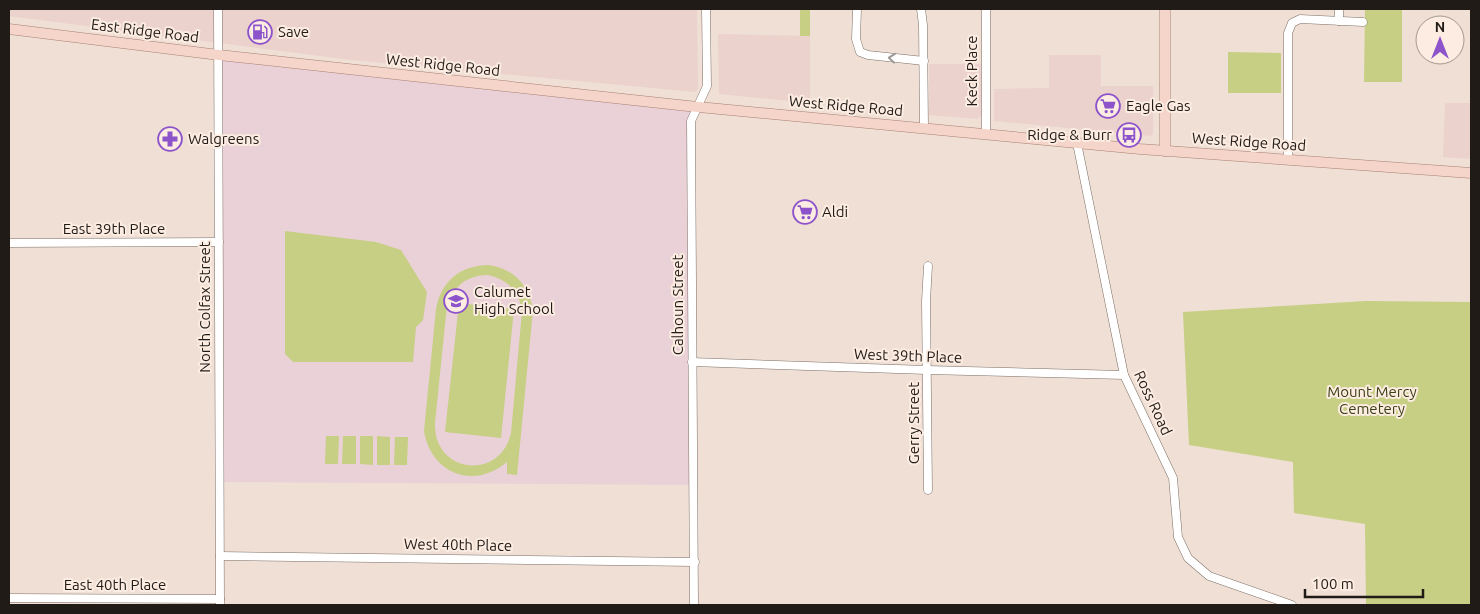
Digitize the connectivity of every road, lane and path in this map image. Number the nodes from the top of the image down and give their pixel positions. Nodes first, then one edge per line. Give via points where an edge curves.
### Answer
1 (218, 9) edge
2 (706, 9) edge
3 (856, 9) edge
4 (921, 9) edge
5 (986, 9) edge
6 (1165, 9) edge
7 (1308, 9) edge
8 (1339, 9) edge
9 (1308, 19) junction
10 (1339, 21) junction
11 (1363, 22) dead end
12 (9, 29) edge
13 (219, 55) junction
14 (924, 61) junction
15 (698, 107) junction
16 (924, 128) junction
17 (986, 134) junction
18 (1077, 143) junction
19 (1165, 151) junction
20 (1288, 160) junction
21 (1471, 173) edge
22 (219, 242) junction
23 (9, 243) edge
24 (928, 266) dead end
25 (692, 362) junction
26 (927, 370) junction
27 (1124, 375) junction
28 (928, 490) dead end
29 (220, 556) junction
30 (695, 562) junction
31 (9, 598) edge
32 (220, 602) edge
33 (694, 605) edge
34 (1292, 605) edge

1 - 13 street, North Colfax Street
2 - 15 street, Calhoun Street via 707,86
14 -> 3 street via 860,52 856,42
4 - 14 street
5 - 17 street, Keck Place
6 - 19 main road
7 - 9 street
8 - 10 street
9 - 10 street
9 - 20 street via 1294,21 1288,30
10 - 11 street
12 - 13 main road, East Ridge Road
13 - 15 main road, West Ridge Road
13 - 22 street, North Colfax Street
14 - 16 street
15 - 16 main road, West Ridge Road
15 - 25 street, Calhoun Street via 691,121
16 - 17 main road, West Ridge Road
17 - 18 main road, West Ridge Road
18 - 19 main road, West Ridge Road
18 - 27 street, Ross Road
19 - 20 main road, West Ridge Road
20 - 21 main road, West Ridge Road
22 - 23 street, East 39th Place
22 - 29 street, North Colfax Street
24 - 26 street, Gerry Street
25 - 26 street, West 39th Place
25 - 30 street, Calhoun Street
26 - 27 street, West 39th Place
26 - 28 street, Gerry Street
27 - 34 street, Ross Road via 1173,478 1178,537 1188,558 1209,576
29 - 30 street, West 40th Place
29 - 32 street, North Colfax Street
30 - 33 street, Calhoun Street
31 - 32 street, East 40th Place

